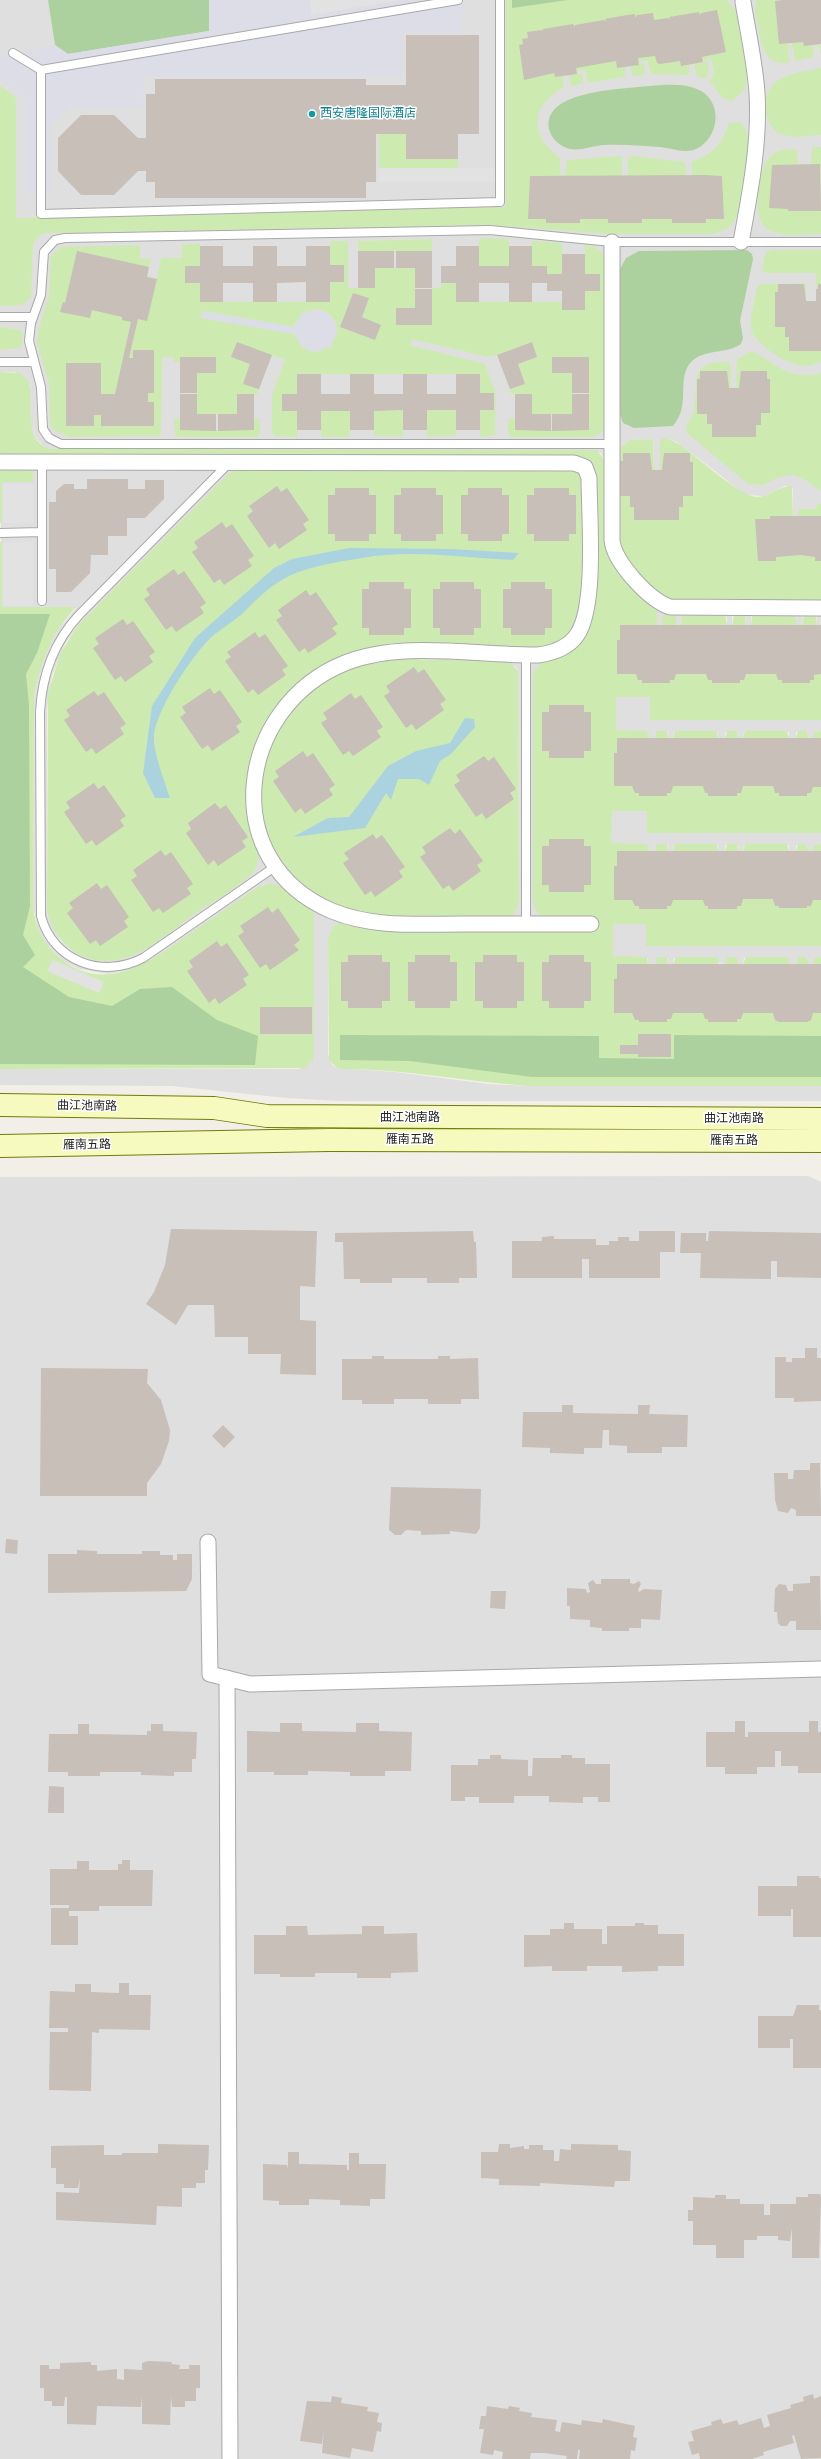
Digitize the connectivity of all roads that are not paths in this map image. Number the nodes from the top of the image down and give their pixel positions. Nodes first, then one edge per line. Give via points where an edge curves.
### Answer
1 (458, 0) edge
2 (500, 0) edge
3 (742, 1) edge
4 (14, 53) dead end
5 (41, 70) junction
6 (612, 242) junction
7 (741, 242) junction
8 (821, 242) edge
9 (0, 317) edge
10 (33, 317) junction
11 (0, 362) edge
12 (34, 362) junction
13 (612, 444) junction
14 (0, 462) edge
15 (42, 462) junction
16 (229, 463) junction
17 (42, 532) junction
18 (0, 533) edge
19 (42, 602) dead end
20 (821, 608) edge
21 (526, 655) junction
22 (276, 866) junction
23 (526, 924) junction
24 (591, 924) dead end
25 (0, 1105) edge
26 (821, 1119) edge
27 (821, 1141) edge
28 (0, 1146) edge
29 (208, 1542) dead end
30 (821, 1669) edge
31 (227, 1678) junction
32 (230, 2459) edge

1 - 5 lane
2 - 5 lane via 500,202 41,214
3 - 7 street via 756,81 757,110 754,166
4 - 5 lane
6 - 7 lane
6 - 10 lane via 490,230 65,238 55,240 44,252 41,295
6 - 13 street
7 - 8 lane
9 - 10 lane
10 - 12 lane via 29,342
11 - 12 lane
12 - 13 lane via 41,387 43,429 49,438 65,445
13 - 20 street via 614,552 656,600 678,608
14 - 15 street
15 - 16 street
15 - 17 lane
16 - 21 street via 580,464 585,467 589,478 589,588 585,616 577,635 565,646 546,654
16 - 22 lane via 79,615 64,633 51,658 42,689 40,712 41,916 52,940 67,955 92,966 118,966 144,958
17 - 18 lane
17 - 19 lane
21 - 22 street via 419,652 381,654 338,666 303,688 272,724 255,772 257,822 265,847
21 - 23 lane
22 - 23 street via 290,883 310,899 332,911 360,919 401,924
23 - 24 street
25 - 26 main road, 曲江池南路 via 214,1108 267,1116
27 - 28 main road, 雁南五路 via 329,1140
29 - 31 street via 210,1674
30 - 31 street via 250,1684
31 - 32 street

